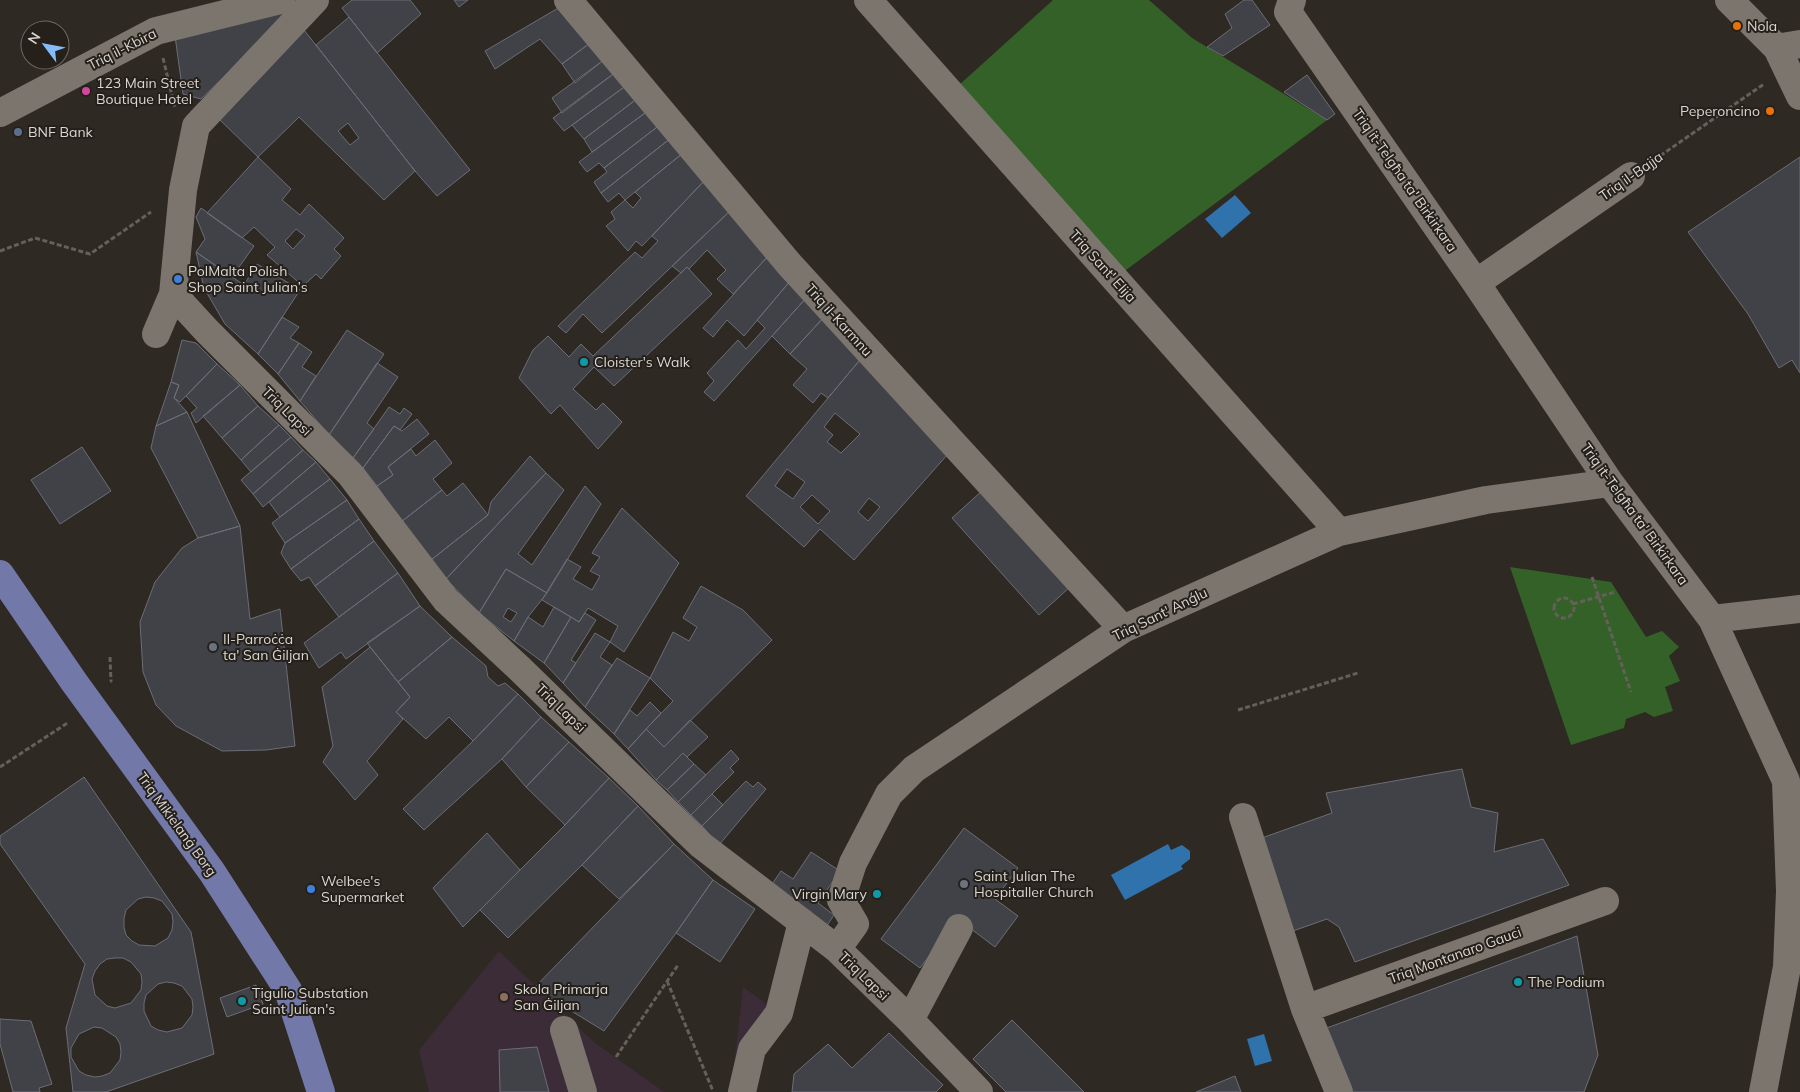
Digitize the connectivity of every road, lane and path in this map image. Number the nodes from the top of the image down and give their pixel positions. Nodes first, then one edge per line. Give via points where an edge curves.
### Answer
1 (281, 0) edge
2 (315, 0) edge
3 (568, 0) edge
4 (868, 0) edge
5 (1292, 0) edge
6 (1729, 0) edge
7 (156, 31) junction
8 (1787, 54) edge
9 (1800, 96) edge
10 (0, 113) edge
11 (196, 126) junction
12 (1631, 176) joint
13 (183, 190) junction
14 (0, 250) edge
15 (1476, 283) junction
16 (173, 294) junction
17 (156, 334) dead end
18 (1610, 483) junction
19 (1339, 532) junction
20 (0, 574) edge
21 (1592, 577) dead end
22 (1615, 592) dead end
23 (1599, 597) junction
24 (1573, 604) junction
25 (1800, 609) edge
26 (1712, 619) junction
27 (1123, 629) junction
28 (1358, 673) dead end
29 (1631, 692) dead end
30 (1238, 710) dead end
31 (74, 719) dead end
32 (0, 766) edge
33 (1243, 817) dead end
34 (1605, 901) dead end
35 (802, 922) junction
36 (959, 928) dead end
37 (837, 949) junction
38 (678, 965) dead end
39 (667, 981) junction
40 (1305, 1009) junction
41 (910, 1020) junction
42 (564, 1030) dead end
43 (616, 1058) dead end
44 (321, 1092) edge
45 (583, 1092) edge
46 (714, 1092) edge
47 (742, 1092) edge
48 (979, 1092) edge
49 (1339, 1092) edge
50 (1763, 1092) edge

1 - 7 street, Triq il-Kbira
2 - 11 street
3 - 27 street, Triq il-Karmnu via 789,264
4 - 19 street, Triq Sant' Elija
5 - 15 street, Triq it-Telgħa ta' Birkirkara via 1288,12
6 - 8 street
7 - 10 street, Triq il-Kbira
7 - 11 path via 175,109
8 - 9 street
8 - 12 path, Triq il-Bajja
11 - 13 street
12 - 15 street, Triq il-Bajja
13 - 14 path via 90,254 35,238
13 - 16 street
15 - 18 street, Triq it-Telgħa ta' Birkirkara
16 - 17 street
16 - 35 street, Triq Lapsi via 350,474 446,600 701,845
18 - 19 street, Triq Sant' Anǵlu via 1486,500
18 - 26 street, Triq it-Telgħa ta' Birkirkara
19 - 27 street, Triq Sant' Anǵlu
20 - 44 main road, Triq Mikielanġ Borg via 63,668 212,872 288,990
21 - 23 path
22 - 23 path
23 - 24 path
23 - 29 path
24 - 24 path via 1574,610 1567,617 1560,618 1555,613 1554,607 1559,599 1569,599
25 - 26 street
26 - 50 street, Triq it-Telgħa ta' Birkirkara via 1786,781 1790,891 1787,967
27 - 37 street, Triq Sant' Anǵlu via 914,769 889,794 853,863 841,900 855,924
28 - 30 path
31 - 32 path
33 - 40 street
34 - 40 street, Triq Montanaro Gauci
35 - 37 street, Triq Lapsi
35 - 47 street via 779,1013 752,1049
36 - 41 street
37 - 41 street, Triq Lapsi
38 - 39 path
39 - 43 path
39 - 46 path
40 - 49 street
41 - 48 street, Triq Lapsi
42 - 45 street

